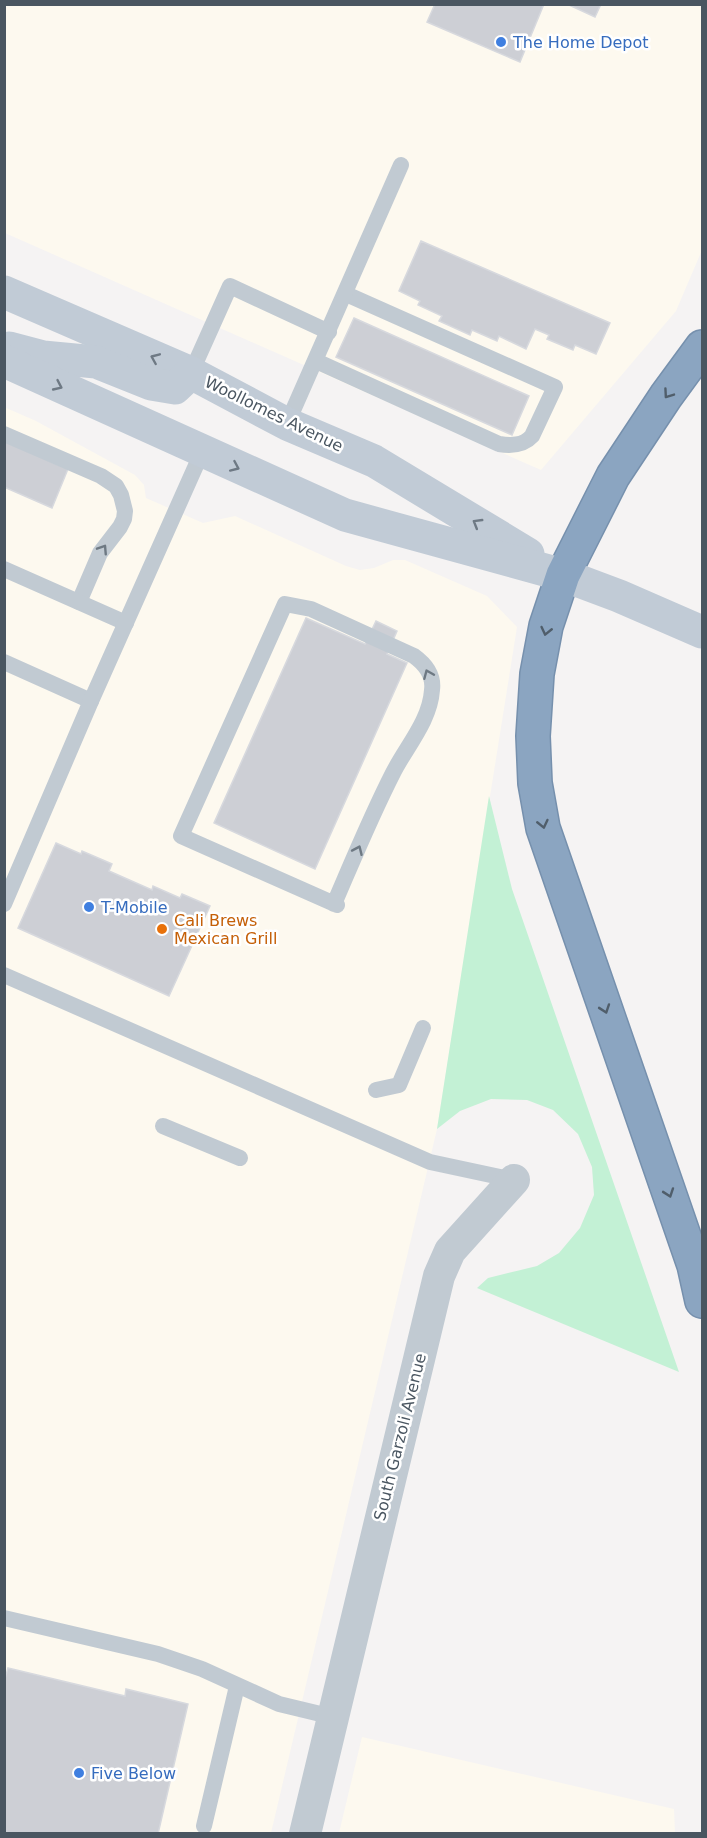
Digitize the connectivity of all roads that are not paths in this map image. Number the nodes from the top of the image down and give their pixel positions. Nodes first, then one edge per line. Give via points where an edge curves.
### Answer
1 (402, 165) dead end
2 (4, 292) edge
3 (346, 294) junction
4 (329, 332) junction
5 (4, 347) edge
6 (702, 347) edge
7 (4, 361) edge
8 (316, 361) junction
9 (191, 374) junction
10 (287, 424) junction
11 (4, 434) edge
12 (202, 452) junction
13 (4, 569) edge
14 (563, 575) junction
15 (79, 602) junction
16 (126, 623) junction
17 (702, 632) edge
18 (4, 662) edge
19 (91, 701) junction
20 (4, 904) edge
21 (335, 904) joint
22 (4, 975) edge
23 (423, 1028) dead end
24 (376, 1090) dead end
25 (163, 1126) dead end
26 (240, 1158) dead end
27 (513, 1180) joint
28 (702, 1301) edge
29 (4, 1618) edge
30 (237, 1686) junction
31 (333, 1717) junction
32 (204, 1826) dead end
33 (305, 1833) edge

1 - 3 lane
9 -> 2 street, Woollomes Avenue
3 - 4 lane
3 - 8 lane via 555,387 532,436 510,446
4 - 8 lane
4 - 9 lane via 230,286
5 - 9 street via 43,357 96,362 151,384 175,388
6 -> 14 highway via 613,476
7 -> 12 street, Woollomes Avenue
8 - 10 lane
9 - 10 street, Woollomes Avenue
14 -> 10 street, Woollomes Avenue via 374,462
15 -> 11 lane via 100,553 124,519 121,495 116,486 101,476
12 -> 14 street, Woollomes Avenue via 345,515
12 - 16 lane
13 - 15 lane
14 - 17 street, Woollomes Avenue
14 -> 28 highway via 546,626 537,674 533,736 535,783 543,828 690,1254
15 - 16 lane
16 - 19 lane
18 - 19 lane
19 - 20 lane
21 -> 21 lane via 393,772 426,715 433,687 429,670 414,656 311,609 285,604 181,836
22 - 27 lane via 430,1162
23 - 24 lane via 399,1085
25 - 26 lane
27 - 31 street, South Garzoli Avenue via 450,1251 439,1276
29 - 30 lane via 158,1654
30 - 31 lane via 279,1704
30 - 32 lane
31 - 33 street, South Garzoli Avenue

